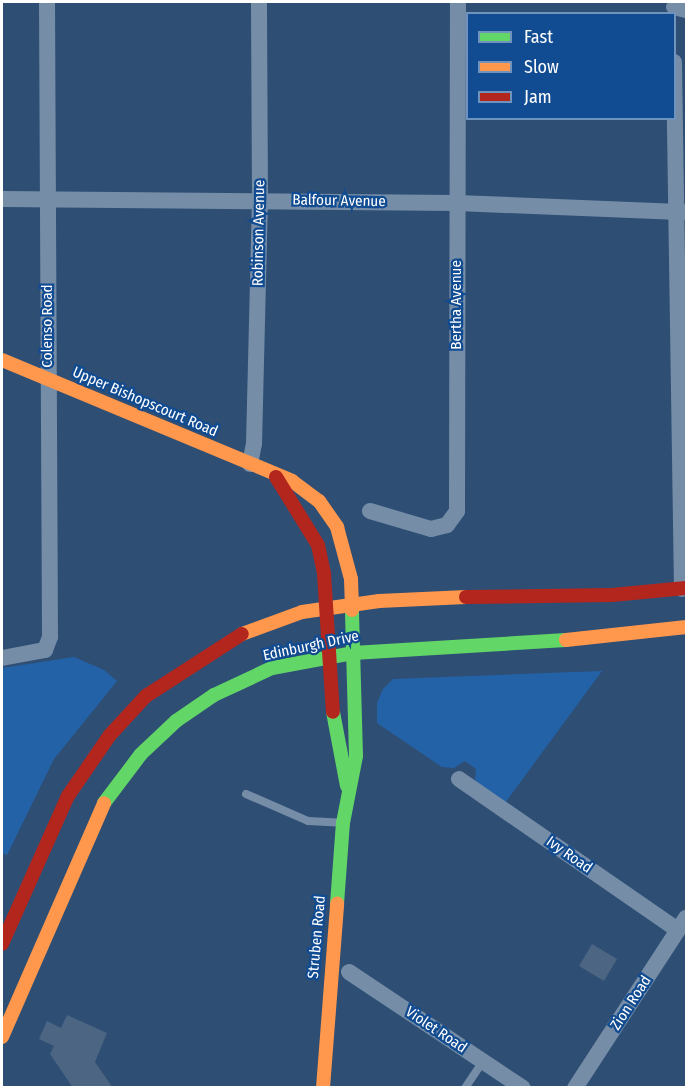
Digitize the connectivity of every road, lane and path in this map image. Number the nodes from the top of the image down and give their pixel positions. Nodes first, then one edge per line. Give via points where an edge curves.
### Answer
1 (47, 2) edge
2 (259, 2) edge
3 (458, 2) edge
4 (676, 84) edge
5 (2, 200) edge
6 (49, 200) junction
7 (260, 200) junction
8 (457, 203) junction
9 (682, 210) edge
10 (2, 360) edge
11 (48, 379) junction
12 (250, 464) junction
13 (276, 477) junction
14 (370, 511) dead end
15 (684, 588) edge
16 (351, 605) junction
17 (325, 609) junction
18 (687, 627) edge
19 (352, 653) junction
20 (2, 658) edge
21 (326, 658) junction
22 (459, 779) dead end
23 (348, 790) junction
24 (246, 794) dead end
25 (343, 823) junction
26 (682, 924) edge
27 (2, 944) edge
28 (349, 972) dead end
29 (2, 1037) edge
30 (483, 1061) junction
31 (323, 1088) edge
32 (465, 1088) edge
33 (523, 1088) edge
34 (575, 1088) edge

1 - 6 street, Colenso Road
2 - 7 street, Robinson Avenue
3 - 8 street, Bertha Avenue
4 - 9 street
5 - 6 street, Balfour Avenue
6 - 7 street, Balfour Avenue
6 - 11 street, Colenso Road
7 - 8 street, Balfour Avenue
7 - 12 street, Robinson Avenue
8 - 9 street, Balfour Avenue
8 - 14 street, Bertha Avenue via 457,511 447,525 431,529
9 - 15 street
10 - 11 main road, Upper Bishopscourt Road
11 - 12 main road, Upper Bishopscourt Road
11 - 20 street, Colenso Road via 50,637 45,650
12 - 13 main road, Upper Bishopscourt Road
13 - 16 main road, Upper Bishopscourt Road via 292,481 319,501 337,527 348,557
13 - 17 main road via 318,545
15 - 16 main road, Edinburgh Drive via 612,595 423,597
16 - 17 main road, Edinburgh Drive
16 - 19 main road, Struben Road
17 - 21 main road, Struben Road
17 - 27 main road, Edinburgh Drive via 302,612 236,636 146,696 110,735 74,786
18 - 19 main road, Edinburgh Drive via 599,638
19 - 21 main road, Edinburgh Drive
19 - 23 main road, Struben Road via 357,756
21 - 23 main road, Struben Road via 337,746
21 - 29 main road, Edinburgh Drive via 272,669 214,695 176,721 120,777 99,810
22 - 26 street, Ivy Road
23 - 25 main road, Struben Road
24 - 25 lane via 308,821
25 - 31 main road, Struben Road
26 - 34 street, Zion Road
28 - 30 street, Violet Road
30 - 32 lane
30 - 33 street, Violet Road

